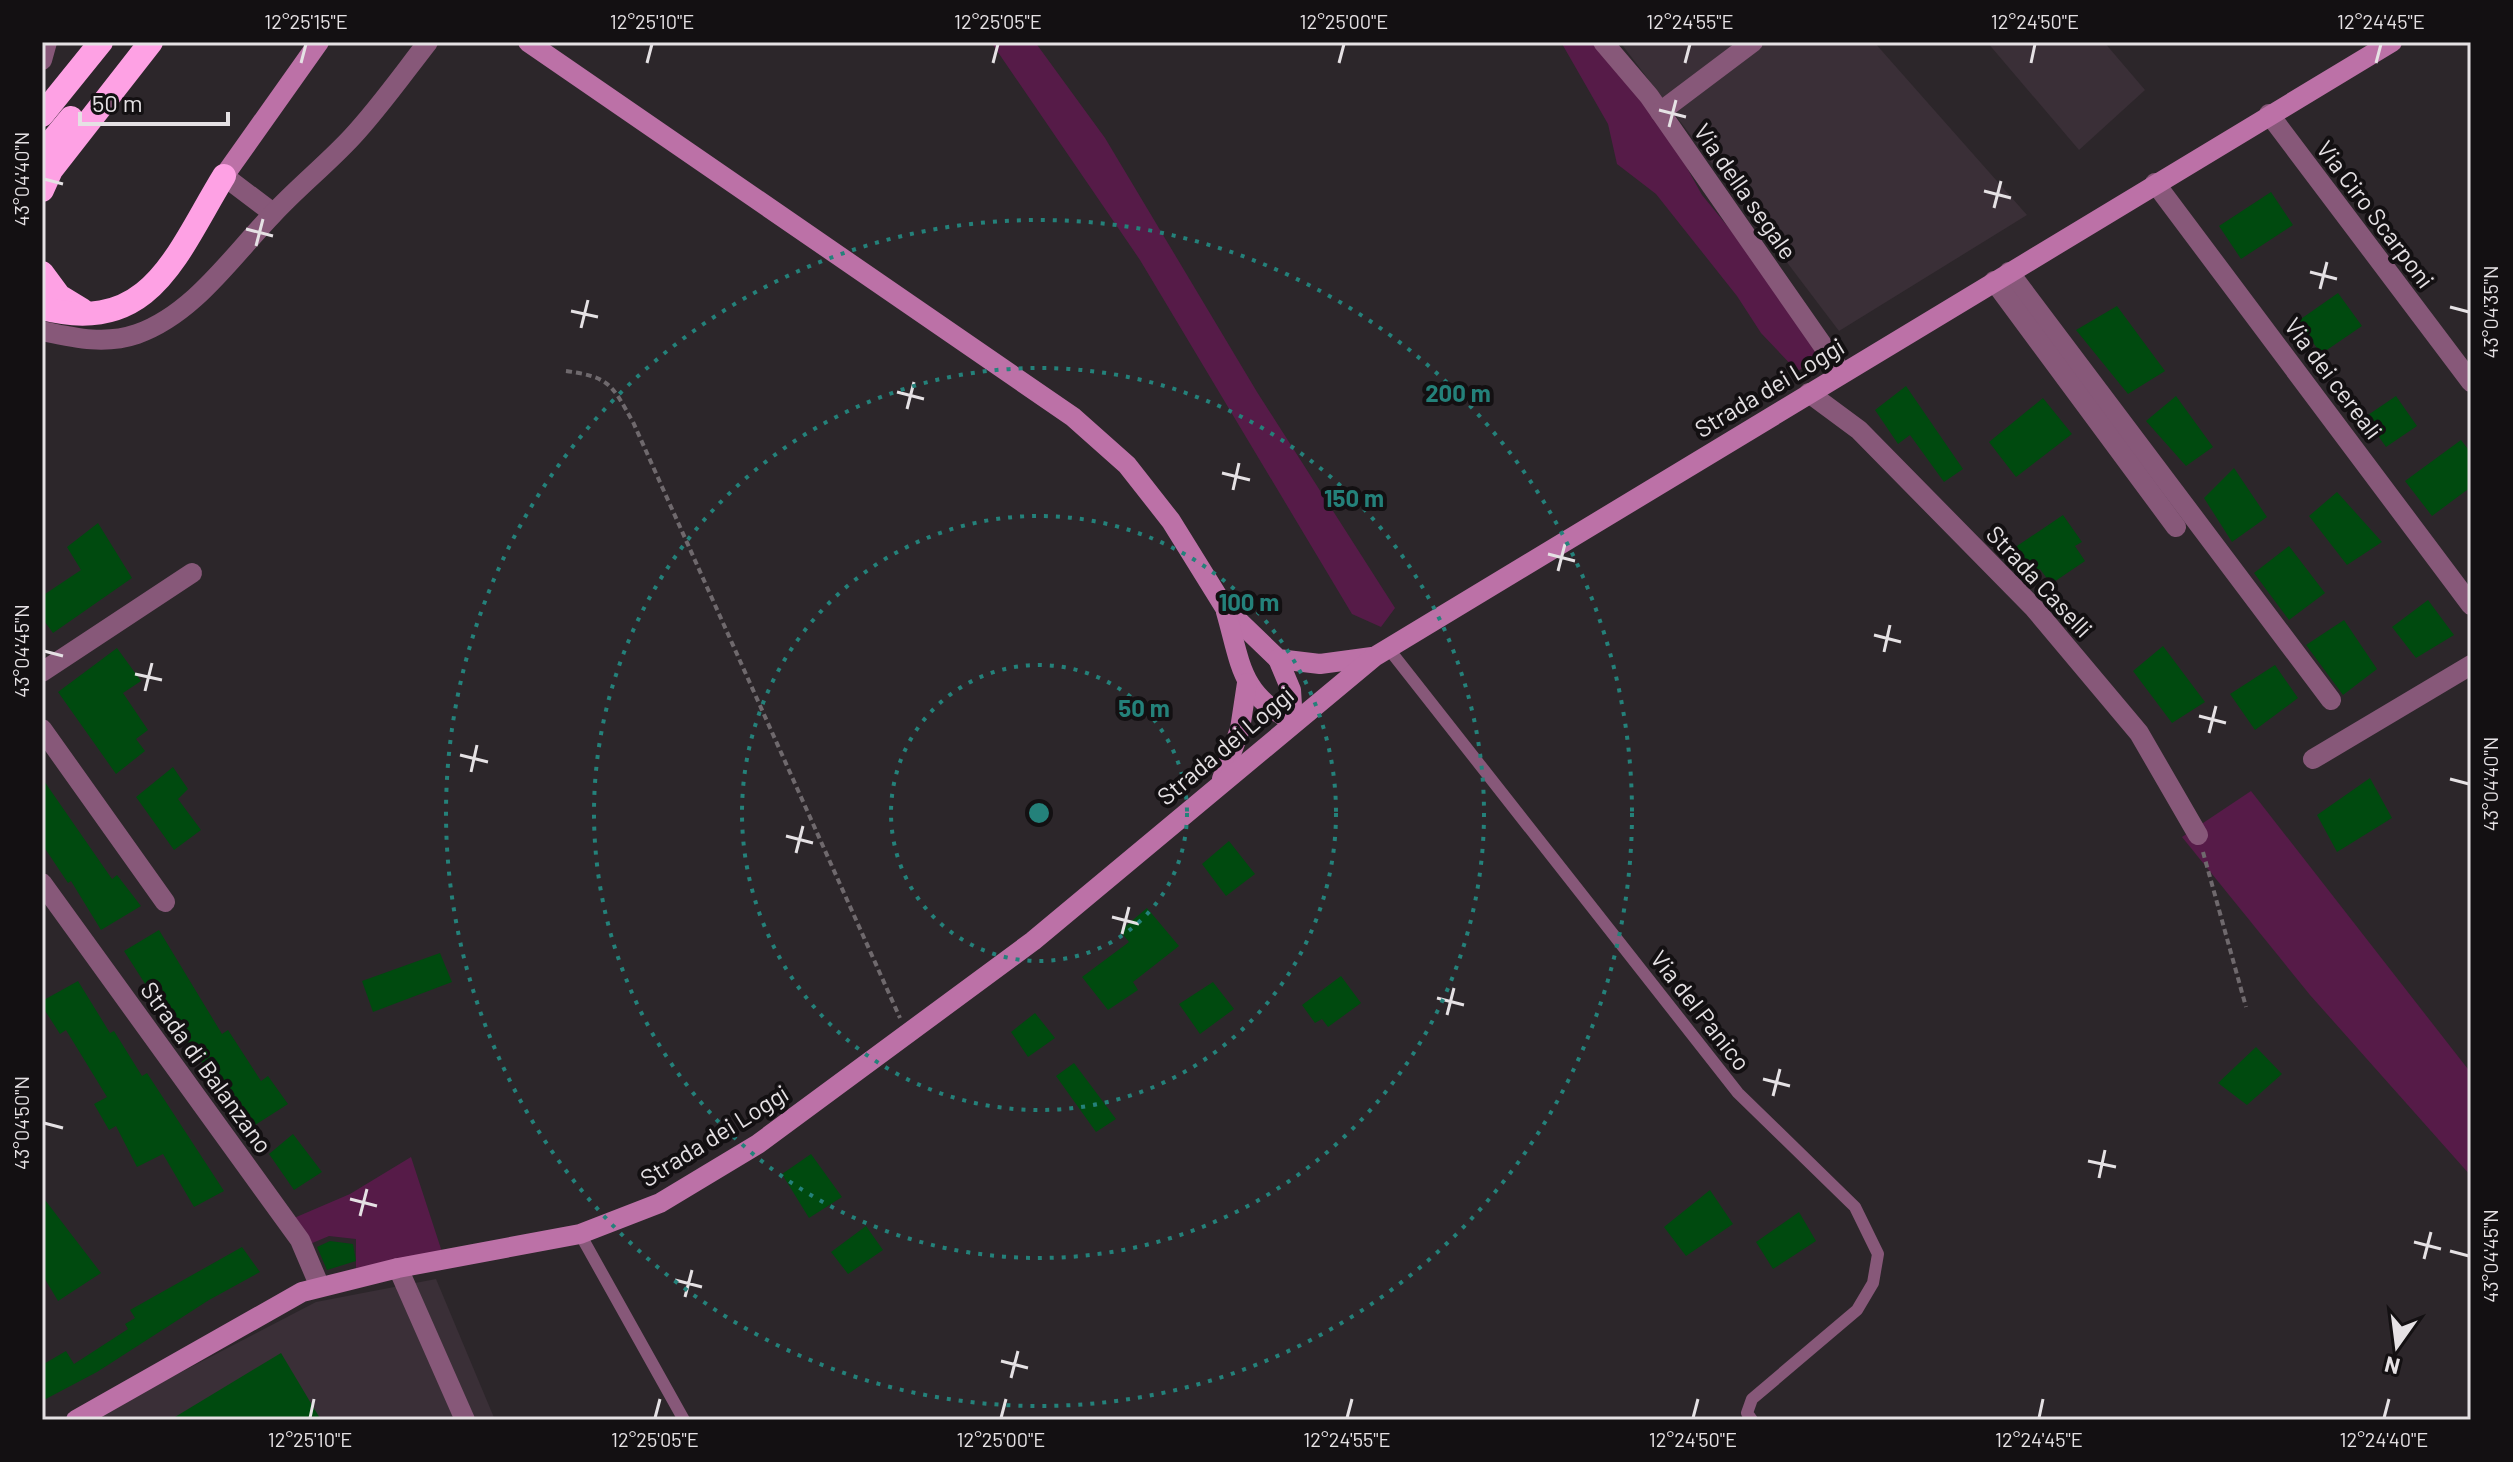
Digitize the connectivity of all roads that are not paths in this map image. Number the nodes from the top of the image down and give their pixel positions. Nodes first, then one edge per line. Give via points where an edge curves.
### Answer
1 (47, 42) edge
2 (101, 42) edge
3 (133, 42) edge
4 (151, 42) edge
5 (319, 42) edge
6 (428, 42) edge
7 (528, 42) edge
8 (1603, 42) edge
9 (1753, 42) edge
10 (2392, 42) edge
11 (42, 60) edge
12 (1660, 112) junction
13 (2269, 114) junction
14 (42, 115) edge
15 (42, 153) edge
16 (224, 176) junction
17 (2155, 183) junction
18 (42, 190) edge
19 (273, 213) junction
20 (42, 273) edge
21 (2002, 276) junction
22 (42, 308) edge
23 (87, 313) junction
24 (42, 331) edge
25 (1842, 373) junction
26 (2471, 382) edge
27 (1809, 393) junction
28 (2176, 527) dead end
29 (192, 573) dead end
30 (2471, 605) edge
31 (1225, 608) junction
32 (1381, 653) junction
33 (1278, 659) junction
34 (2471, 665) edge
35 (42, 672) edge
36 (1247, 683) junction
37 (2331, 700) dead end
38 (1293, 721) junction
39 (42, 729) edge
40 (2313, 759) dead end
41 (1222, 782) junction
42 (2198, 835) road end
43 (42, 883) edge
44 (165, 902) dead end
45 (580, 1234) junction
46 (398, 1268) junction
47 (320, 1287) junction
48 (76, 1420) edge
49 (465, 1420) edge
50 (684, 1420) edge
51 (1752, 1420) edge

1 - 11 street
2 - 14 highway
3 - 15 highway
4 - 18 highway via 51,170
5 - 16 street
6 - 19 street via 352,137
7 - 31 street via 1073,417 1127,465 1171,521
8 - 12 street, Via della segale
9 - 12 street
10 - 13 street, Strada dei Loggi
12 - 25 street, Via della segale
13 - 17 street, Strada dei Loggi
13 - 26 street, Via Ciro Scarponi
16 - 19 street
16 - 23 highway via 165,272 135,302 113,313
17 - 21 street, Strada dei Loggi
17 - 30 street, Via dei cereali
19 - 24 street via 211,282 166,320 111,341
20 - 23 highway via 59,296
21 - 25 street, Strada dei Loggi
21 - 28 street
21 - 37 street
22 - 23 highway
25 - 27 street, Strada dei Loggi
27 - 32 street, Strada dei Loggi
27 - 42 street, Strada Caselli via 1859,430 2034,608 2139,733
29 - 35 street
31 - 33 street
31 - 36 street
32 - 33 street via 1320,664
32 - 38 street, Strada dei Loggi
32 - 51 lane, Via del Panico via 1738,1093 1855,1207 1878,1254 1873,1283 1857,1310 1752,1399 1747,1413
33 - 38 street via 1291,690
34 - 40 street
36 - 38 street via 1267,708
36 - 41 street via 1240,729
38 - 41 street, Strada dei Loggi
39 - 44 street
41 - 45 street, Strada dei Loggi via 1033,941 758,1144 660,1203
43 - 47 street, Strada di Balanzano via 300,1240
45 - 46 street, Strada dei Loggi
45 - 50 lane
46 - 47 street, Strada dei Loggi
46 - 49 street
47 - 48 street, Strada dei Loggi via 302,1292

